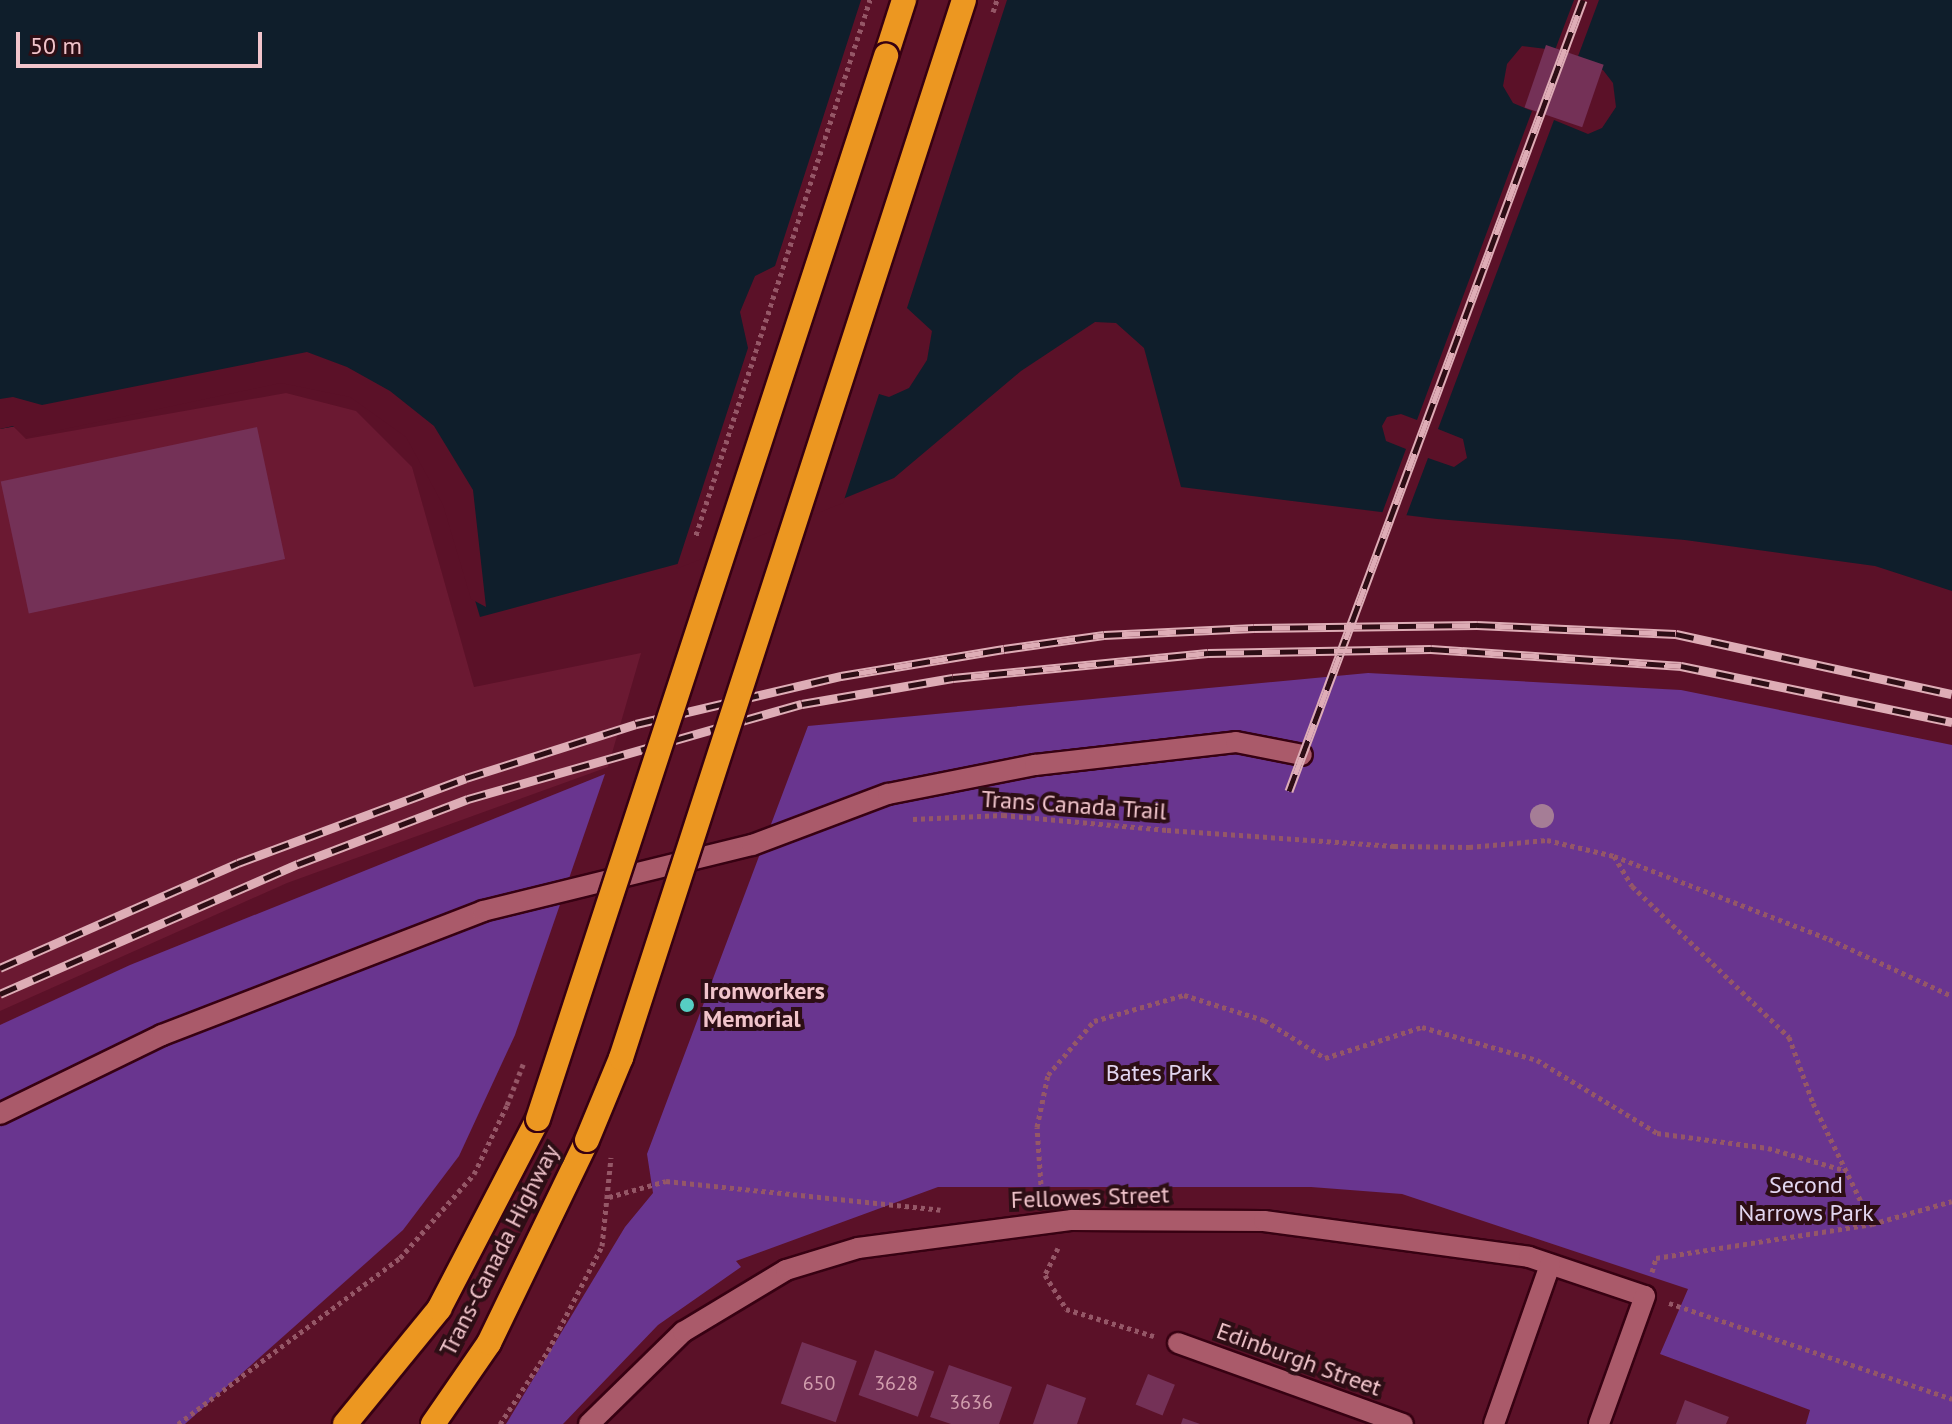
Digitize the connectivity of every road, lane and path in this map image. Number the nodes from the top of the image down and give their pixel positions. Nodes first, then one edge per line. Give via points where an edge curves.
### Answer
1 (904, 0) edge
2 (964, 0) edge
3 (1302, 755) dead end
4 (904, 819) dead end
5 (1614, 856) junction
6 (1952, 996) edge
7 (507, 1105) dead end
8 (0, 1114) edge
9 (612, 1150) dead end
10 (1847, 1171) junction
11 (609, 1197) junction
12 (1952, 1201) edge
13 (1072, 1220) junction
14 (1043, 1221) junction
15 (1872, 1224) junction
16 (975, 1230) junction
17 (1550, 1265) junction
18 (1645, 1296) junction
19 (1178, 1343) joint
20 (1952, 1399) edge
21 (178, 1424) edge
22 (345, 1424) edge
23 (433, 1424) edge
24 (500, 1424) edge
25 (589, 1424) edge
26 (1403, 1424) edge
27 (1494, 1424) edge
28 (1599, 1424) edge

1 - 22 highway, Trans-Canada Highway, bridge via 538,1119 439,1309
2 - 23 highway, Trans-Canada Highway, bridge via 621,1058 489,1343
3 - 8 street via 1236,742 1035,765 888,794 752,845 483,911 162,1035
4 - 5 path, Trans Canada Trail, bridge via 1003,815 1394,846 1547,840
5 - 6 path, Trans Canada Trail via 1829,939
5 - 10 path via 1632,886 1789,1037
7 - 21 path via 474,1174 400,1258
9 - 11 path
10 - 14 path via 1768,1148 1657,1133 1537,1060 1422,1027 1325,1058 1264,1020 1184,995 1094,1021 1048,1075 1037,1127
10 - 15 path
11 - 16 path via 666,1181 936,1208
11 - 24 path via 602,1246 548,1351
12 - 15 path
13 - 14 street, Fellowes Street
13 - 17 street, Fellowes Street via 1264,1221
13 - 19 path via 1045,1275 1066,1309
14 - 16 street, Fellowes Street
15 - 18 path via 1656,1258
16 - 25 street, Fellowes Street via 846,1251 749,1288 650,1361
17 - 18 street, Fellowes Street
17 - 27 street
18 - 20 path
18 - 28 street
19 - 26 street, Edinburgh Street

